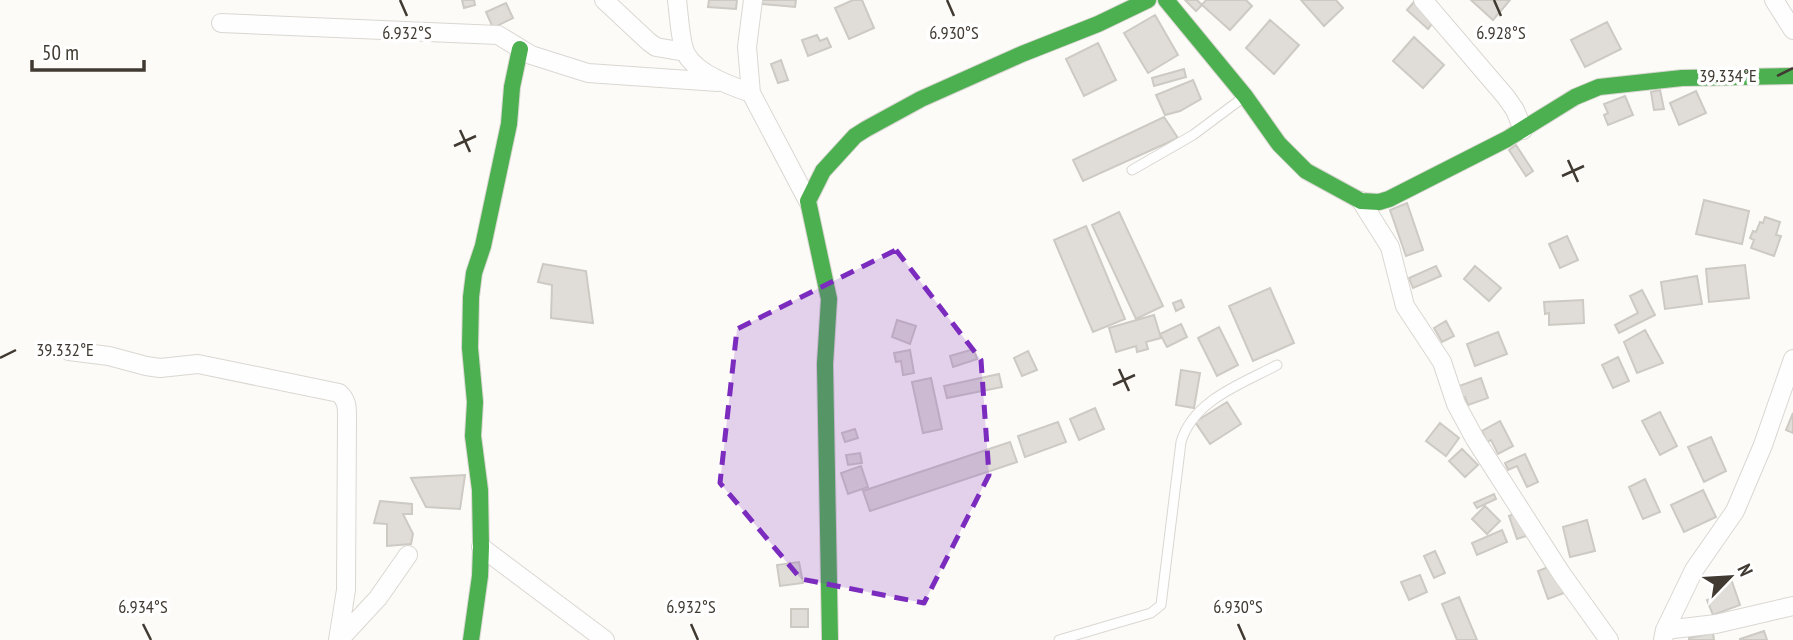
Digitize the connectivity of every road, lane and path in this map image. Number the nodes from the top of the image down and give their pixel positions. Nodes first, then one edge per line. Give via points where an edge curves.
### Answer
1 (604, 0) edge
2 (677, 0) edge
3 (753, 0) edge
4 (1148, 0) edge
5 (1166, 0) edge
6 (1423, 0) edge
7 (1774, 0) edge
8 (221, 23) dead end
9 (1793, 30) edge
10 (520, 48) junction
11 (685, 52) junction
12 (1793, 76) edge
13 (718, 82) junction
14 (751, 93) junction
15 (1245, 96) junction
16 (1523, 130) junction
17 (1132, 170) dead end
18 (808, 201) junction
19 (1361, 201) junction
20 (69, 351) dead end
21 (1278, 365) dead end
22 (1792, 369) edge
23 (481, 547) junction
24 (408, 555) dead end
25 (1793, 606) edge
26 (1664, 635) edge
27 (338, 640) edge
28 (471, 640) edge
29 (605, 640) edge
30 (830, 640) edge
31 (1059, 640) edge
32 (1609, 640) edge

1 - 11 street via 656,47
2 - 11 street
3 - 14 street via 747,47
4 - 18 street via 934,93 866,129 823,171
5 - 15 street
6 - 16 street via 1506,97
7 - 9 street
8 - 10 street via 498,35
10 - 13 street via 588,73
10 - 23 street via 509,124 471,298 473,436
11 - 13 street
12 - 16 street via 1682,78 1599,87
13 - 14 street
14 - 18 street
15 - 17 lane via 1193,135
15 - 19 street via 1279,144 1306,171
16 - 19 street via 1389,198
18 - 30 street via 829,299 825,364
19 - 32 street via 1390,247 1405,306 1442,362 1456,404 1475,439
20 - 27 street via 160,368 198,364 343,396 347,420 346,590
21 - 31 lane via 1203,406 1184,429 1161,606
22 - 26 street via 1735,511 1694,570
23 - 28 street
23 - 29 street
24 - 27 street via 378,598
25 - 26 street

